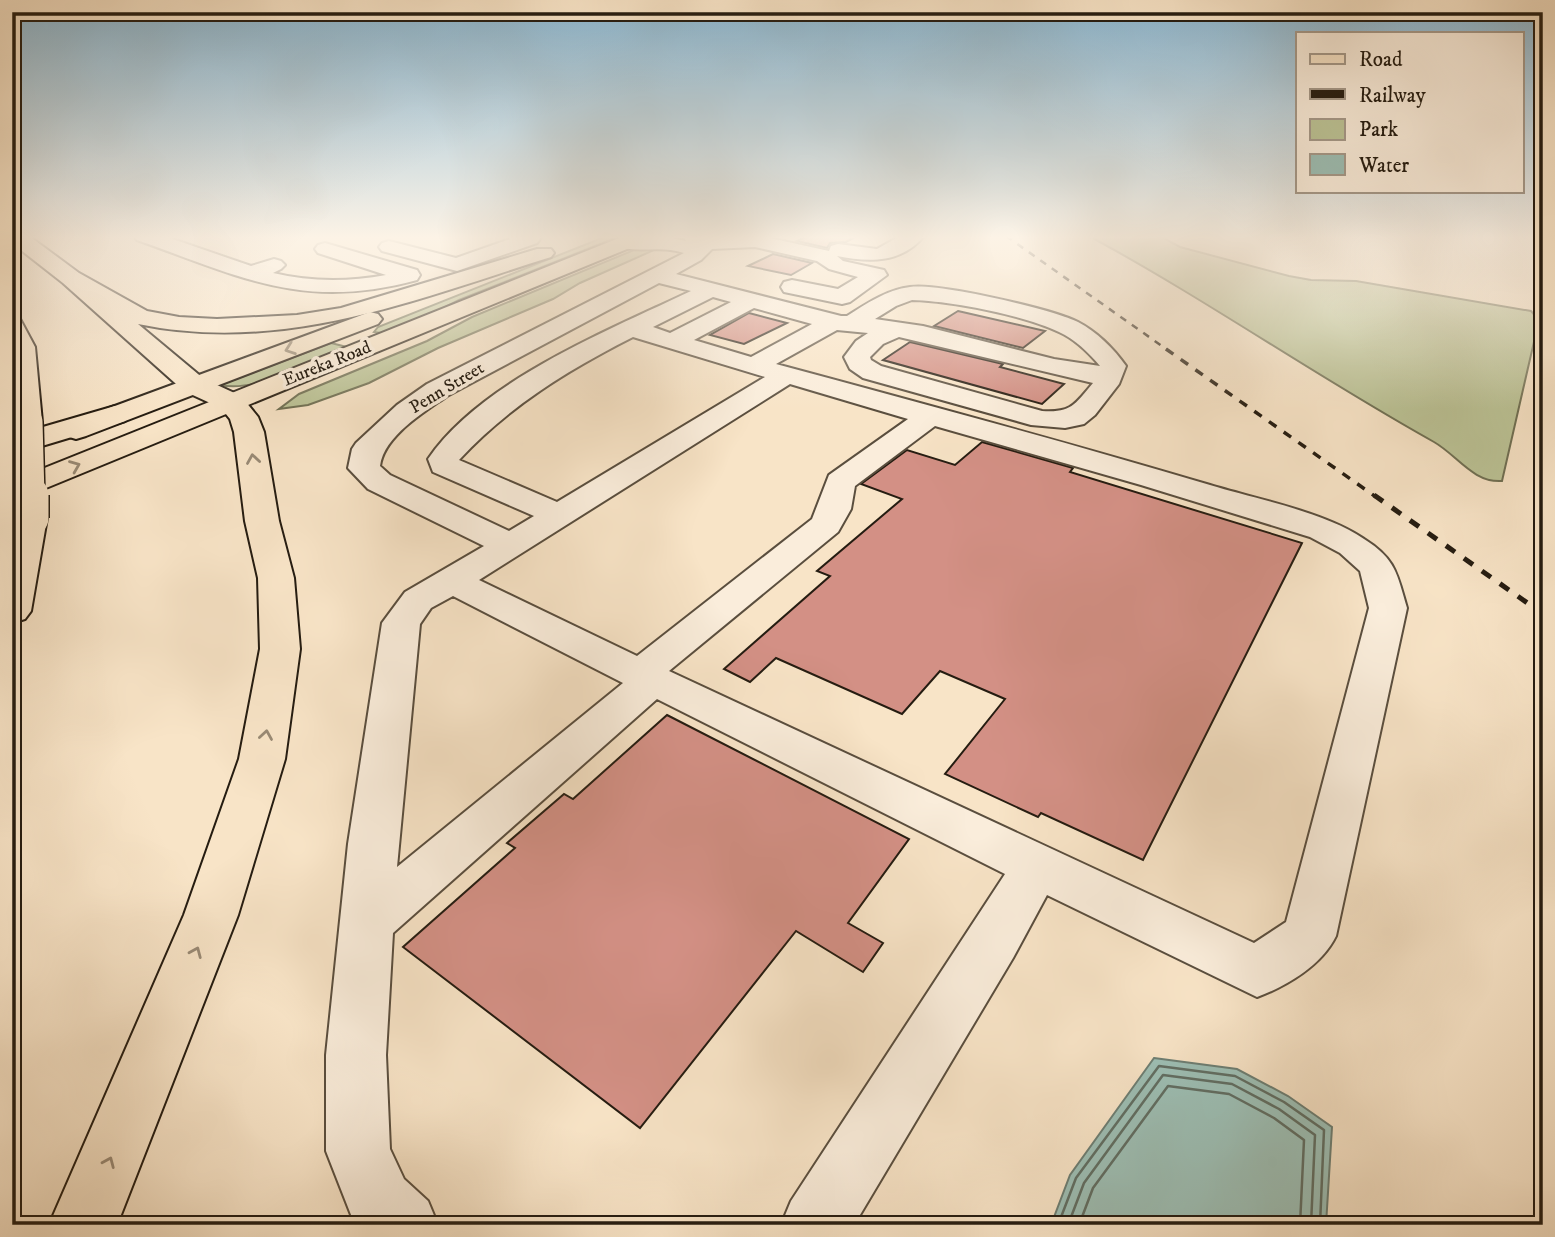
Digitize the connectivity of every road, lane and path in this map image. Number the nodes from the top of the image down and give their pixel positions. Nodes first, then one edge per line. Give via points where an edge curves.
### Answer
1 (89, 294) edge
2 (98, 294) edge
3 (411, 294) edge
4 (436, 294) edge
5 (502, 294) edge
6 (623, 294) edge
7 (666, 294) edge
8 (741, 294) edge
9 (825, 294) edge
10 (847, 294) edge
11 (907, 294) edge
12 (927, 294) edge
13 (750, 301) junction
14 (842, 323) junction
15 (12, 324) edge
16 (354, 325) junction
17 (553, 329) junction
18 (633, 329) junction
19 (897, 329) junction
20 (673, 341) junction
21 (381, 343) junction
22 (601, 343) junction
23 (770, 371) junction
24 (1107, 377) junction
25 (194, 385) junction
26 (231, 402) junction
27 (115, 415) junction
28 (930, 416) junction
29 (20, 434) edge
30 (12, 455) edge
31 (21, 505) edge
32 (559, 515) junction
33 (510, 545) junction
34 (452, 581) junction
35 (12, 611) edge
36 (646, 677) junction
37 (1037, 866) junction
38 (366, 923) junction
39 (83, 1225) edge
40 (404, 1225) edge
41 (815, 1225) edge

1 - 25 main road
2 - 3 main road, Eureka Road via 154,321 217,326 297,322
4 - 16 main road, Eureka Road
5 - 21 main road, Eureka Road
6 - 17 street, Penn Street
7 - 18 street
8 - 13 street
9 - 10 street
11 - 14 street
12 - 24 street via 1067,325 1113,366
13 - 14 street
13 - 20 street
14 - 19 street
14 - 23 street
15 - 29 main road via 22,346
16 - 21 main road via 346,338
16 -> 25 main road, Eureka Road
17 - 22 street
17 - 33 street, Penn Street via 437,390 367,449 364,468 379,482
18 - 20 street
18 - 22 street
19 - 24 street
19 - 24 street via 863,346 859,364 872,372 1041,419 1077,419
20 - 23 street
21 - 26 main road, Eureka Road
22 - 32 street via 533,383 462,437 443,459 444,465
23 - 28 street
23 - 32 street
25 - 26 main road
25 - 27 main road, Eureka Road
31 -> 26 main road, Eureka Road
39 -> 26 main road via 211,915 262,759 280,649 276,578 249,432
27 - 29 main road
27 - 30 main road, Eureka Road
28 - 36 street via 840,482 826,525
28 - 37 street via 1322,530 1377,567 1388,608 1308,936 1257,972
29 - 31 main road, bridge
31 - 35 main road
32 - 33 street
33 - 34 street
34 - 36 street
34 - 38 street via 418,600 401,623
36 - 37 street
36 - 38 street
37 - 41 street
38 - 40 street via 356,1055 358,1151 380,1203

